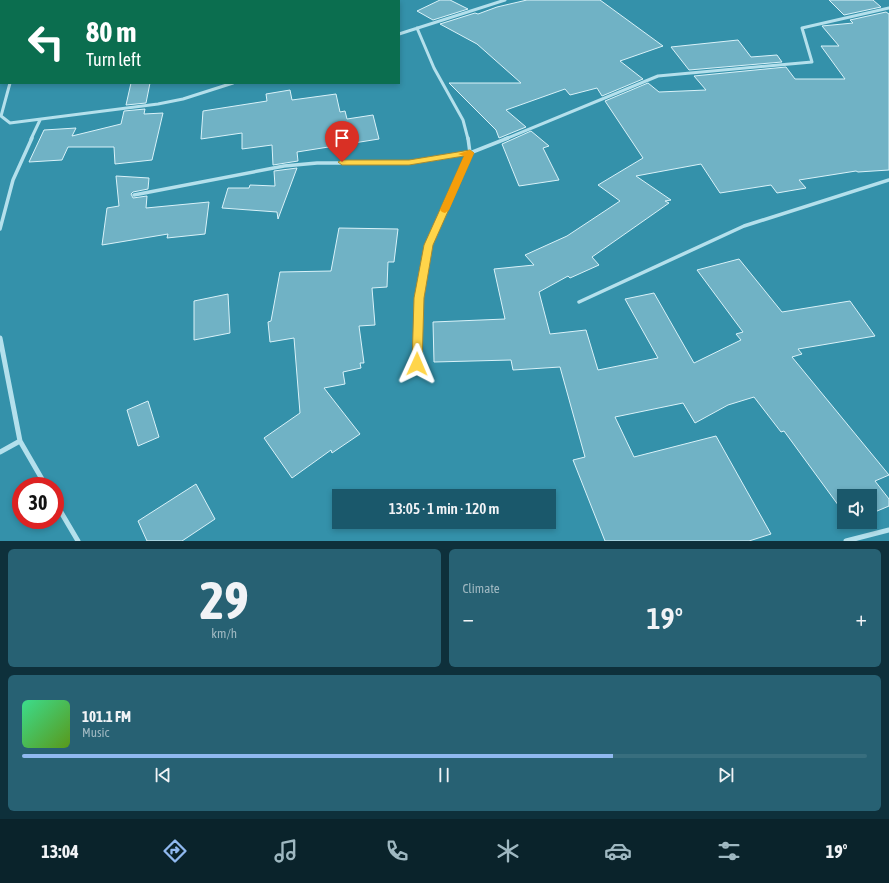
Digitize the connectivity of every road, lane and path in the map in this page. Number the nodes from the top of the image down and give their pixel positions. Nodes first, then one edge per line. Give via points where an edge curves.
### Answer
1 (505, 0) edge
2 (889, 8) edge
3 (417, 28) junction
4 (400, 34) edge
5 (10, 84) edge
6 (230, 84) edge
7 (40, 120) junction
8 (470, 153) junction
9 (889, 180) edge
10 (134, 195) dead end
11 (0, 229) edge
12 (579, 302) dead end
13 (0, 338) edge
14 (417, 364) dead end
15 (20, 442) junction
16 (0, 452) edge
17 (41, 477) edge
18 (64, 517) edge
19 (889, 530) edge
20 (78, 541) edge
21 (846, 541) edge

1 - 3 street
2 - 8 street via 802,28 812,62 658,76
3 - 4 street
3 - 8 street via 437,74 464,121
5 - 7 street via 1,116 10,123
6 - 7 street via 184,99 158,104
7 - 11 street via 13,180
8 - 10 street via 409,163 317,163 284,166
8 - 14 street via 429,245 419,298
9 - 12 street via 744,226
13 - 15 street
15 - 16 street
15 - 17 street
18 - 20 street
19 - 21 street

